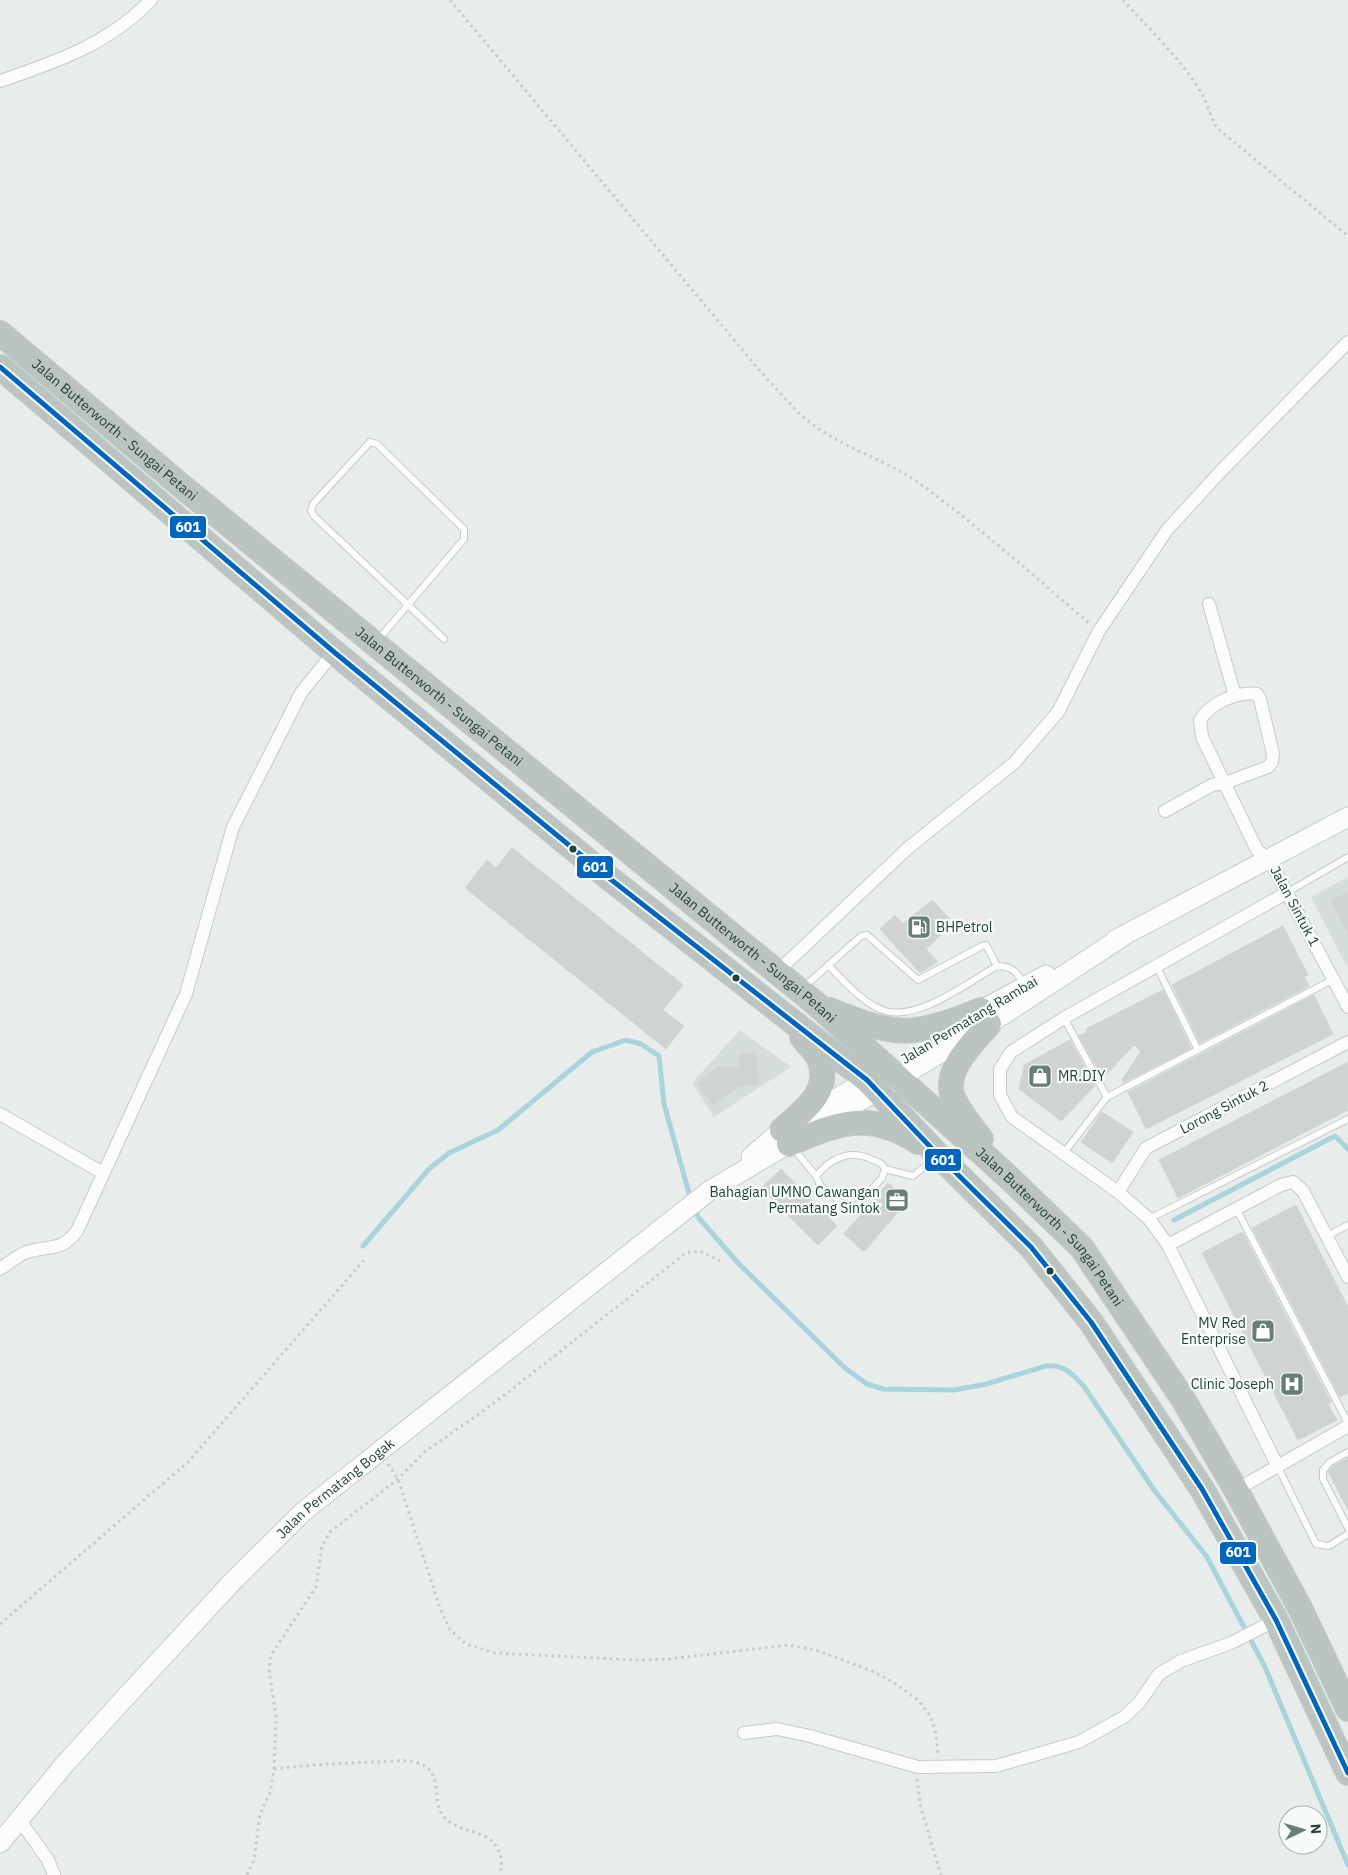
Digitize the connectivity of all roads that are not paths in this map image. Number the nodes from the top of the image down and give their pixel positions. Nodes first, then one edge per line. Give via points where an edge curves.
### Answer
1 (151, 0) edge
2 (0, 81) edge
3 (0, 333) edge
4 (1348, 342) edge
5 (0, 367) edge
6 (407, 604) junction
7 (1209, 604) dead end
8 (381, 636) junction
9 (444, 639) dead end
10 (328, 659) junction
11 (1235, 696) junction
12 (1225, 783) junction
13 (1164, 811) dead end
14 (1348, 817) edge
15 (1348, 857) edge
16 (1269, 859) junction
17 (1288, 892) junction
18 (1125, 935) junction
19 (828, 965) junction
20 (1156, 965) junction
21 (997, 966) junction
22 (776, 973) junction
23 (1334, 979) junction
24 (1025, 985) junction
25 (807, 998) junction
26 (1348, 1007) edge
27 (781, 1012) junction
28 (985, 1017) junction
29 (1064, 1018) junction
30 (1348, 1042) edge
31 (1197, 1048) junction
32 (882, 1079) junction
33 (1107, 1097) junction
34 (0, 1114) edge
35 (1348, 1119) edge
36 (785, 1137) junction
37 (1063, 1154) junction
38 (938, 1155) junction
39 (885, 1169) junction
40 (103, 1173) junction
41 (1006, 1174) junction
42 (816, 1176) junction
43 (1118, 1192) junction
44 (1236, 1208) junction
45 (1149, 1219) junction
46 (1348, 1225) edge
47 (1327, 1236) junction
48 (1168, 1245) junction
49 (0, 1269) edge
50 (1348, 1277) edge
51 (1348, 1425) edge
52 (1348, 1452) edge
53 (1277, 1465) junction
54 (1236, 1490) junction
55 (1348, 1528) edge
56 (1348, 1534) edge
57 (1269, 1624) junction
58 (1348, 1709) edge
59 (744, 1733) dead end
60 (1348, 1773) edge
61 (19, 1820) junction
62 (0, 1844) edge
63 (54, 1875) edge

1 - 2 street via 110,34 80,52
3 - 8 highway, Jalan Butterworth - Sungai Petani via 179,484
4 - 22 street via 1167,530 1099,632 1058,712 1014,763 908,848
5 - 10 highway, Jalan Butterworth - Sungai Petani
6 - 6 lane via 311,511 313,504 370,442 376,444 464,529 464,539
6 - 8 lane
6 - 9 lane
7 - 11 street
8 - 22 highway, Jalan Butterworth - Sungai Petani
10 - 27 highway, Jalan Butterworth - Sungai Petani
10 - 40 street via 301,693 233,827 186,994
11 - 12 street, Jalan Sintuk 1 via 1212,707 1200,720 1202,737
11 - 12 street, Jalan Sintuk 1 via 1251,693 1260,699 1272,762 1268,767
12 - 13 street, Jalan Sintuk 1 via 1212,785
12 - 16 street, Jalan Sintuk 1 via 1257,850
14 - 16 street, Jalan Permatang Rambai
15 - 17 lane
16 - 17 street, Jalan Sintuk 1
16 - 18 street, Jalan Permatang Rambai
17 - 20 street
17 - 23 street, Jalan Sintuk 1
18 - 24 street, Jalan Permatang Rambai
18 - 28 street, Jalan Permatang Rambai
19 - 21 lane via 870,1003 885,1011 901,1013 917,1011
19 - 21 lane via 867,934 918,980 982,946 990,949
19 - 25 lane
20 - 29 street
20 - 31 lane
21 - 24 lane via 1009,966
22 - 25 highway, Jalan Butterworth - Sungai Petani
23 - 26 street, Jalan Sintuk 1
23 - 31 lane
24 - 28 street, Jalan Permatang Rambai
25 - 28 highway via 865,1024 893,1031 919,1031
25 - 32 highway, Jalan Butterworth - Sungai Petani
27 - 32 highway, Jalan Butterworth - Sungai Petani
27 - 36 highway via 819,1058 822,1072 815,1100
28 - 32 street, Jalan Permatang Rambai
28 - 41 highway via 952,1077 952,1093
29 - 33 lane
29 - 37 street via 1011,1052 1000,1069 1000,1095 1012,1117
30 - 43 street, Lorong Sintuk 2 via 1146,1148
31 - 33 lane
32 - 36 street, Jalan Permatang Bogak
32 - 38 highway, Jalan Butterworth - Sungai Petani
32 - 41 highway, Jalan Butterworth - Sungai Petani
33 - 37 lane
34 - 40 street
35 - 45 lane
36 - 38 highway via 854,1121 880,1124 901,1130
36 - 42 lane
36 - 61 street, Jalan Permatang Bogak via 684,1210 304,1511 233,1581 70,1758
37 - 43 street
38 - 39 lane via 913,1176
38 - 57 highway, Jalan Butterworth - Sungai Petani via 1031,1247 1091,1322 1202,1489
39 - 42 lane via 883,1164 853,1153 837,1160
39 - 42 lane via 882,1178 854,1208 849,1209 820,1185
40 - 49 street via 70,1241 56,1248 26,1252
41 - 54 highway, Jalan Butterworth - Sungai Petani via 1082,1248 1183,1400
43 - 45 street
44 - 47 street via 1280,1185 1293,1182 1303,1191
44 - 48 street
44 - 51 lane
45 - 48 street
46 - 47 lane
47 - 50 street
48 - 53 street
51 - 53 street
52 - 55 lane via 1322,1470 1323,1479
53 - 54 street
53 - 56 lane via 1316,1544 1329,1546
54 - 58 highway, Jalan Butterworth - Sungai Petani via 1300,1608
57 - 59 street via 1181,1661 1159,1674 1139,1703 1124,1716 1079,1742 996,1766 918,1767 810,1736 777,1730
57 - 60 highway, Jalan Butterworth - Sungai Petani
61 - 62 street, Jalan Permatang Bogak
61 - 63 street via 48,1860

